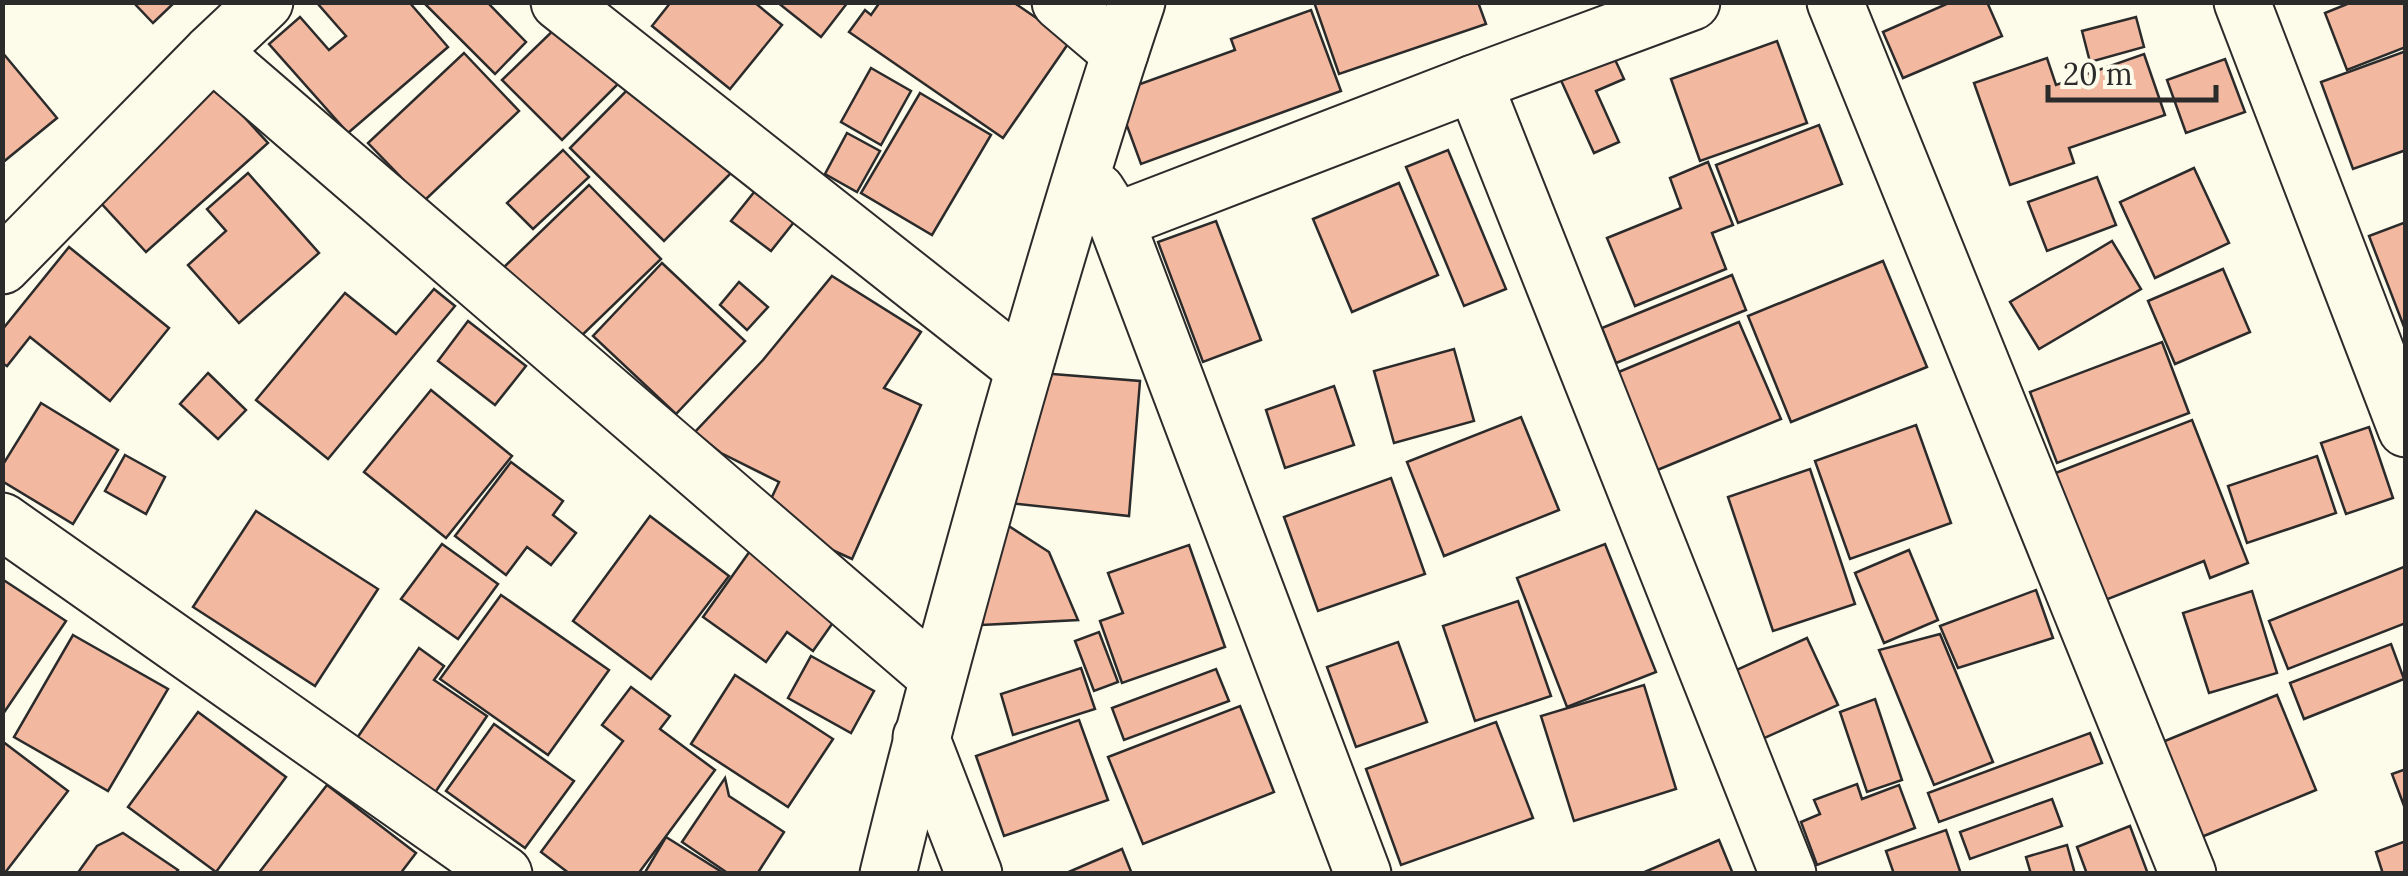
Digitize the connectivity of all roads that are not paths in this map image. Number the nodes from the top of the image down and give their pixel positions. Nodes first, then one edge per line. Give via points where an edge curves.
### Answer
1 (265, 2) edge
2 (559, 2) edge
3 (1060, 2) edge
4 (1137, 2) edge
5 (1692, 2) edge
6 (1835, 2) edge
7 (2242, 2) edge
8 (212, 52) junction
9 (1120, 53) junction
10 (1474, 83) junction
11 (1082, 167) junction
12 (1116, 220) junction
13 (2, 266) edge
14 (1024, 369) junction
15 (2406, 430) edge
16 (2, 522) edge
17 (937, 677) junction
18 (921, 737) junction
19 (504, 874) edge
20 (888, 874) edge
21 (974, 874) edge
22 (1363, 874) edge
23 (1788, 874) edge
24 (2188, 874) edge

1 - 8 street
2 - 14 street
3 - 9 street
4 - 9 street
5 - 10 street
6 - 24 street
7 - 15 street
8 - 13 street
8 - 17 street
9 - 11 street
10 - 12 street
10 - 23 street
11 - 12 street
11 - 14 street
12 - 22 street
14 - 17 street
16 - 19 street
17 - 18 street
18 - 20 street
18 - 21 street

